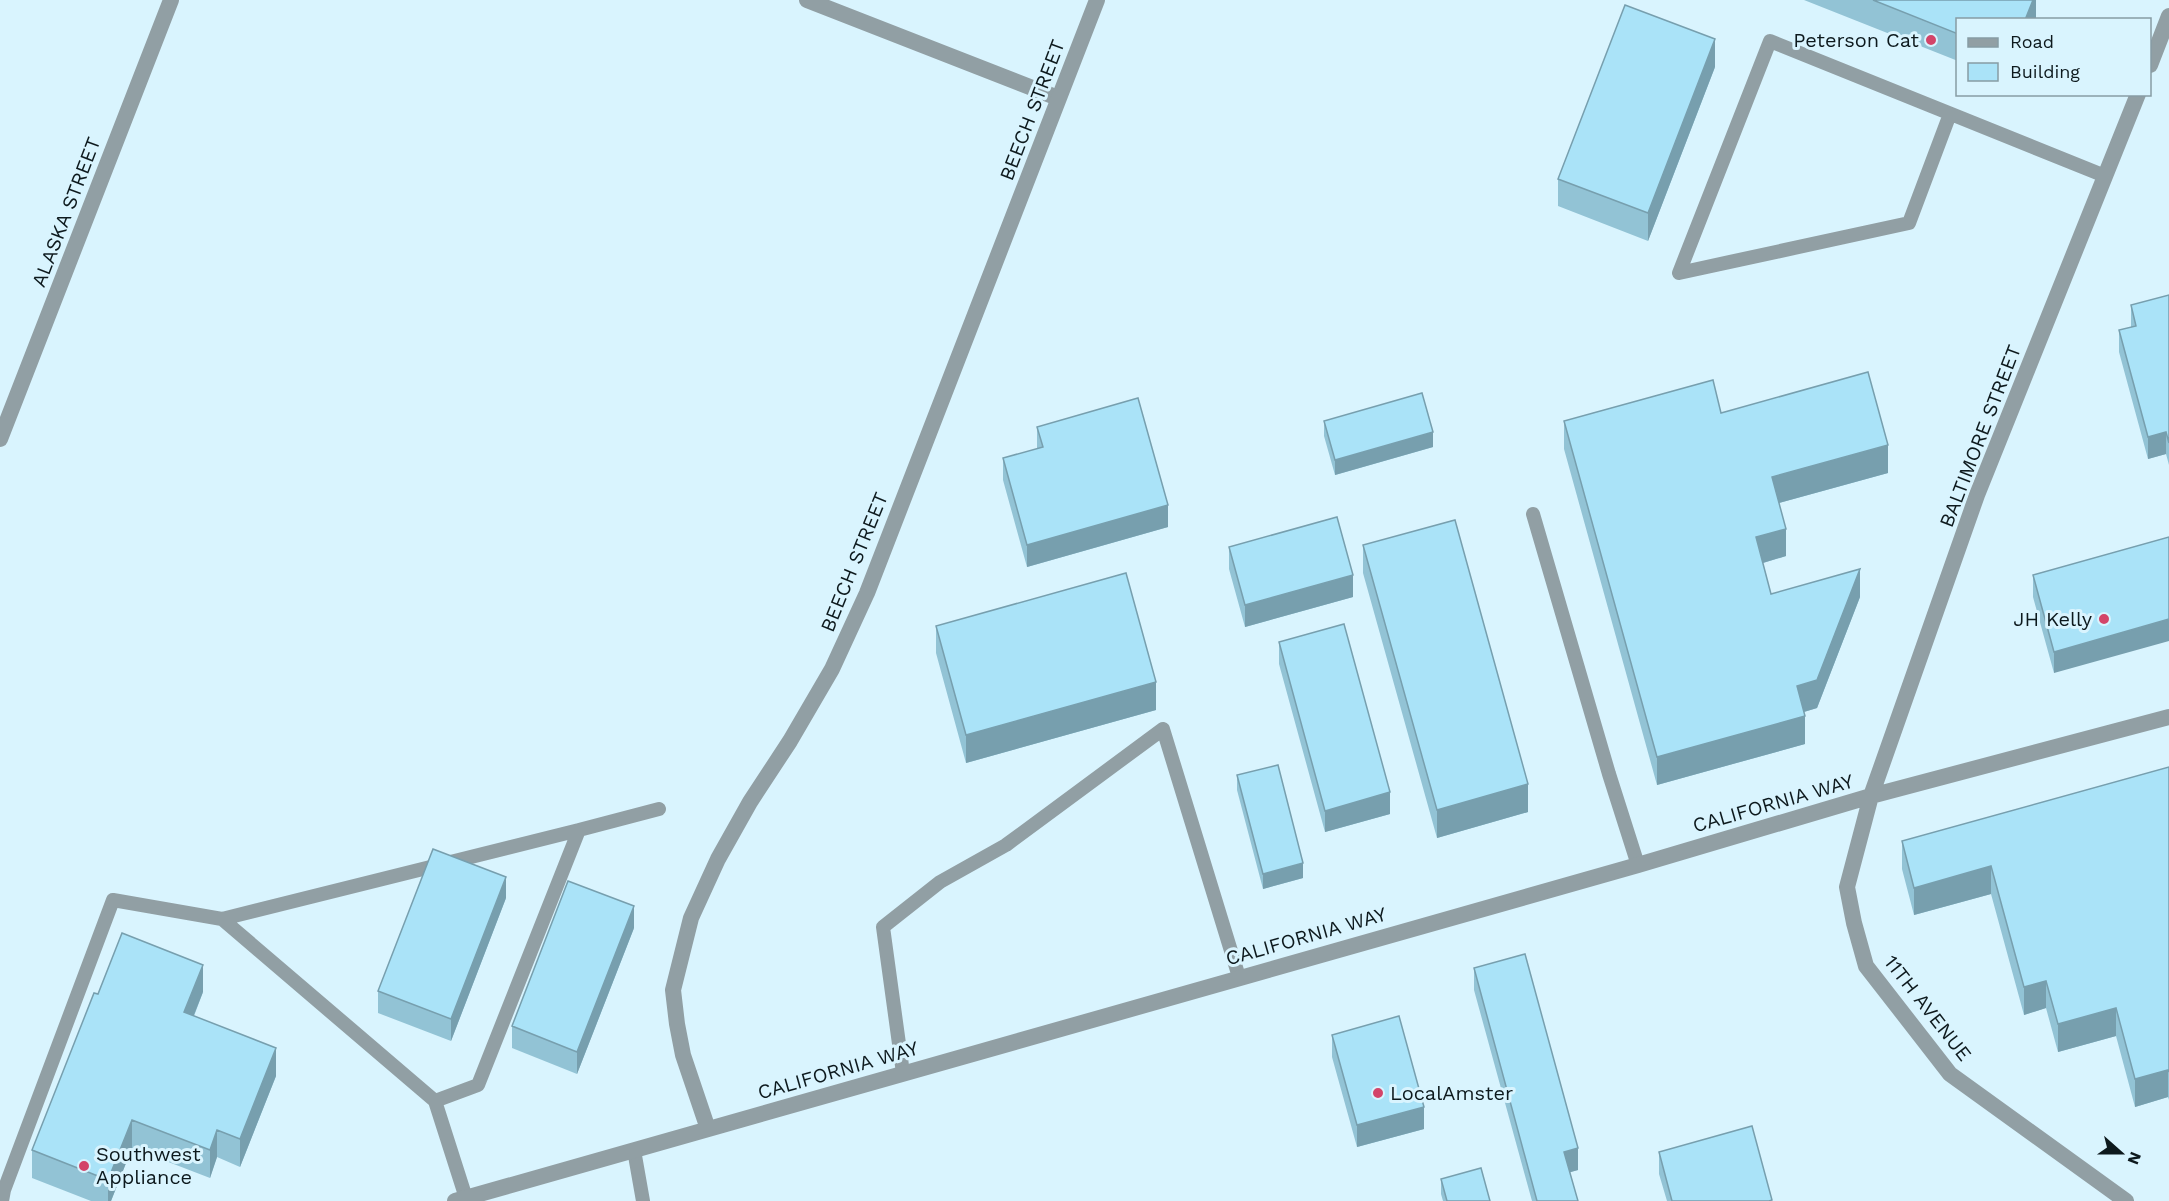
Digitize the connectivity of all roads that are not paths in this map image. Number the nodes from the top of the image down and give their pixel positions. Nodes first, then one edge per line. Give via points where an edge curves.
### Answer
1 (171, 0) edge
2 (807, 0) edge
3 (1097, 0) edge
4 (2169, 16) edge
5 (2151, 62) edge
6 (2137, 96) edge
7 (1058, 98) junction
8 (1950, 114) junction
9 (2105, 176) junction
10 (0, 439) edge
11 (1533, 514) dead end
12 (2169, 717) edge
13 (1871, 796) junction
14 (659, 809) dead end
15 (579, 830) junction
16 (1638, 865) junction
17 (222, 919) junction
18 (1239, 977) junction
19 (903, 1073) junction
20 (435, 1101) junction
21 (708, 1129) junction
22 (634, 1150) junction
23 (461, 1200) edge
24 (2, 1201) edge
25 (643, 1201) edge
26 (2126, 1201) edge

1 - 10 street, ALASKA STREET
2 - 7 street
3 - 7 street, BEECH STREET
4 - 5 street
6 - 9 street, BALTIMORE STREET
7 - 21 street, BEECH STREET via 862,604 832,669 750,802 691,918 673,990 683,1055
8 - 8 lane via 1770,41 1679,273 1908,223
8 - 9 lane
9 - 13 street, BALTIMORE STREET via 1977,495
11 - 16 lane
12 - 13 street, CALIFORNIA WAY
13 - 16 street, CALIFORNIA WAY
13 - 26 street, 11TH AVENUE via 1847,887 1866,966 1950,1074
14 - 15 lane
15 - 17 lane
15 - 20 lane via 478,1085
16 - 18 street, CALIFORNIA WAY
17 - 20 lane
17 - 24 lane via 113,900
18 - 19 street, CALIFORNIA WAY
18 - 19 lane via 1163,729 1006,845 940,882 883,927
19 - 21 street, CALIFORNIA WAY
20 - 23 lane
21 - 22 street, CALIFORNIA WAY
22 - 23 street, CALIFORNIA WAY
22 - 25 lane

